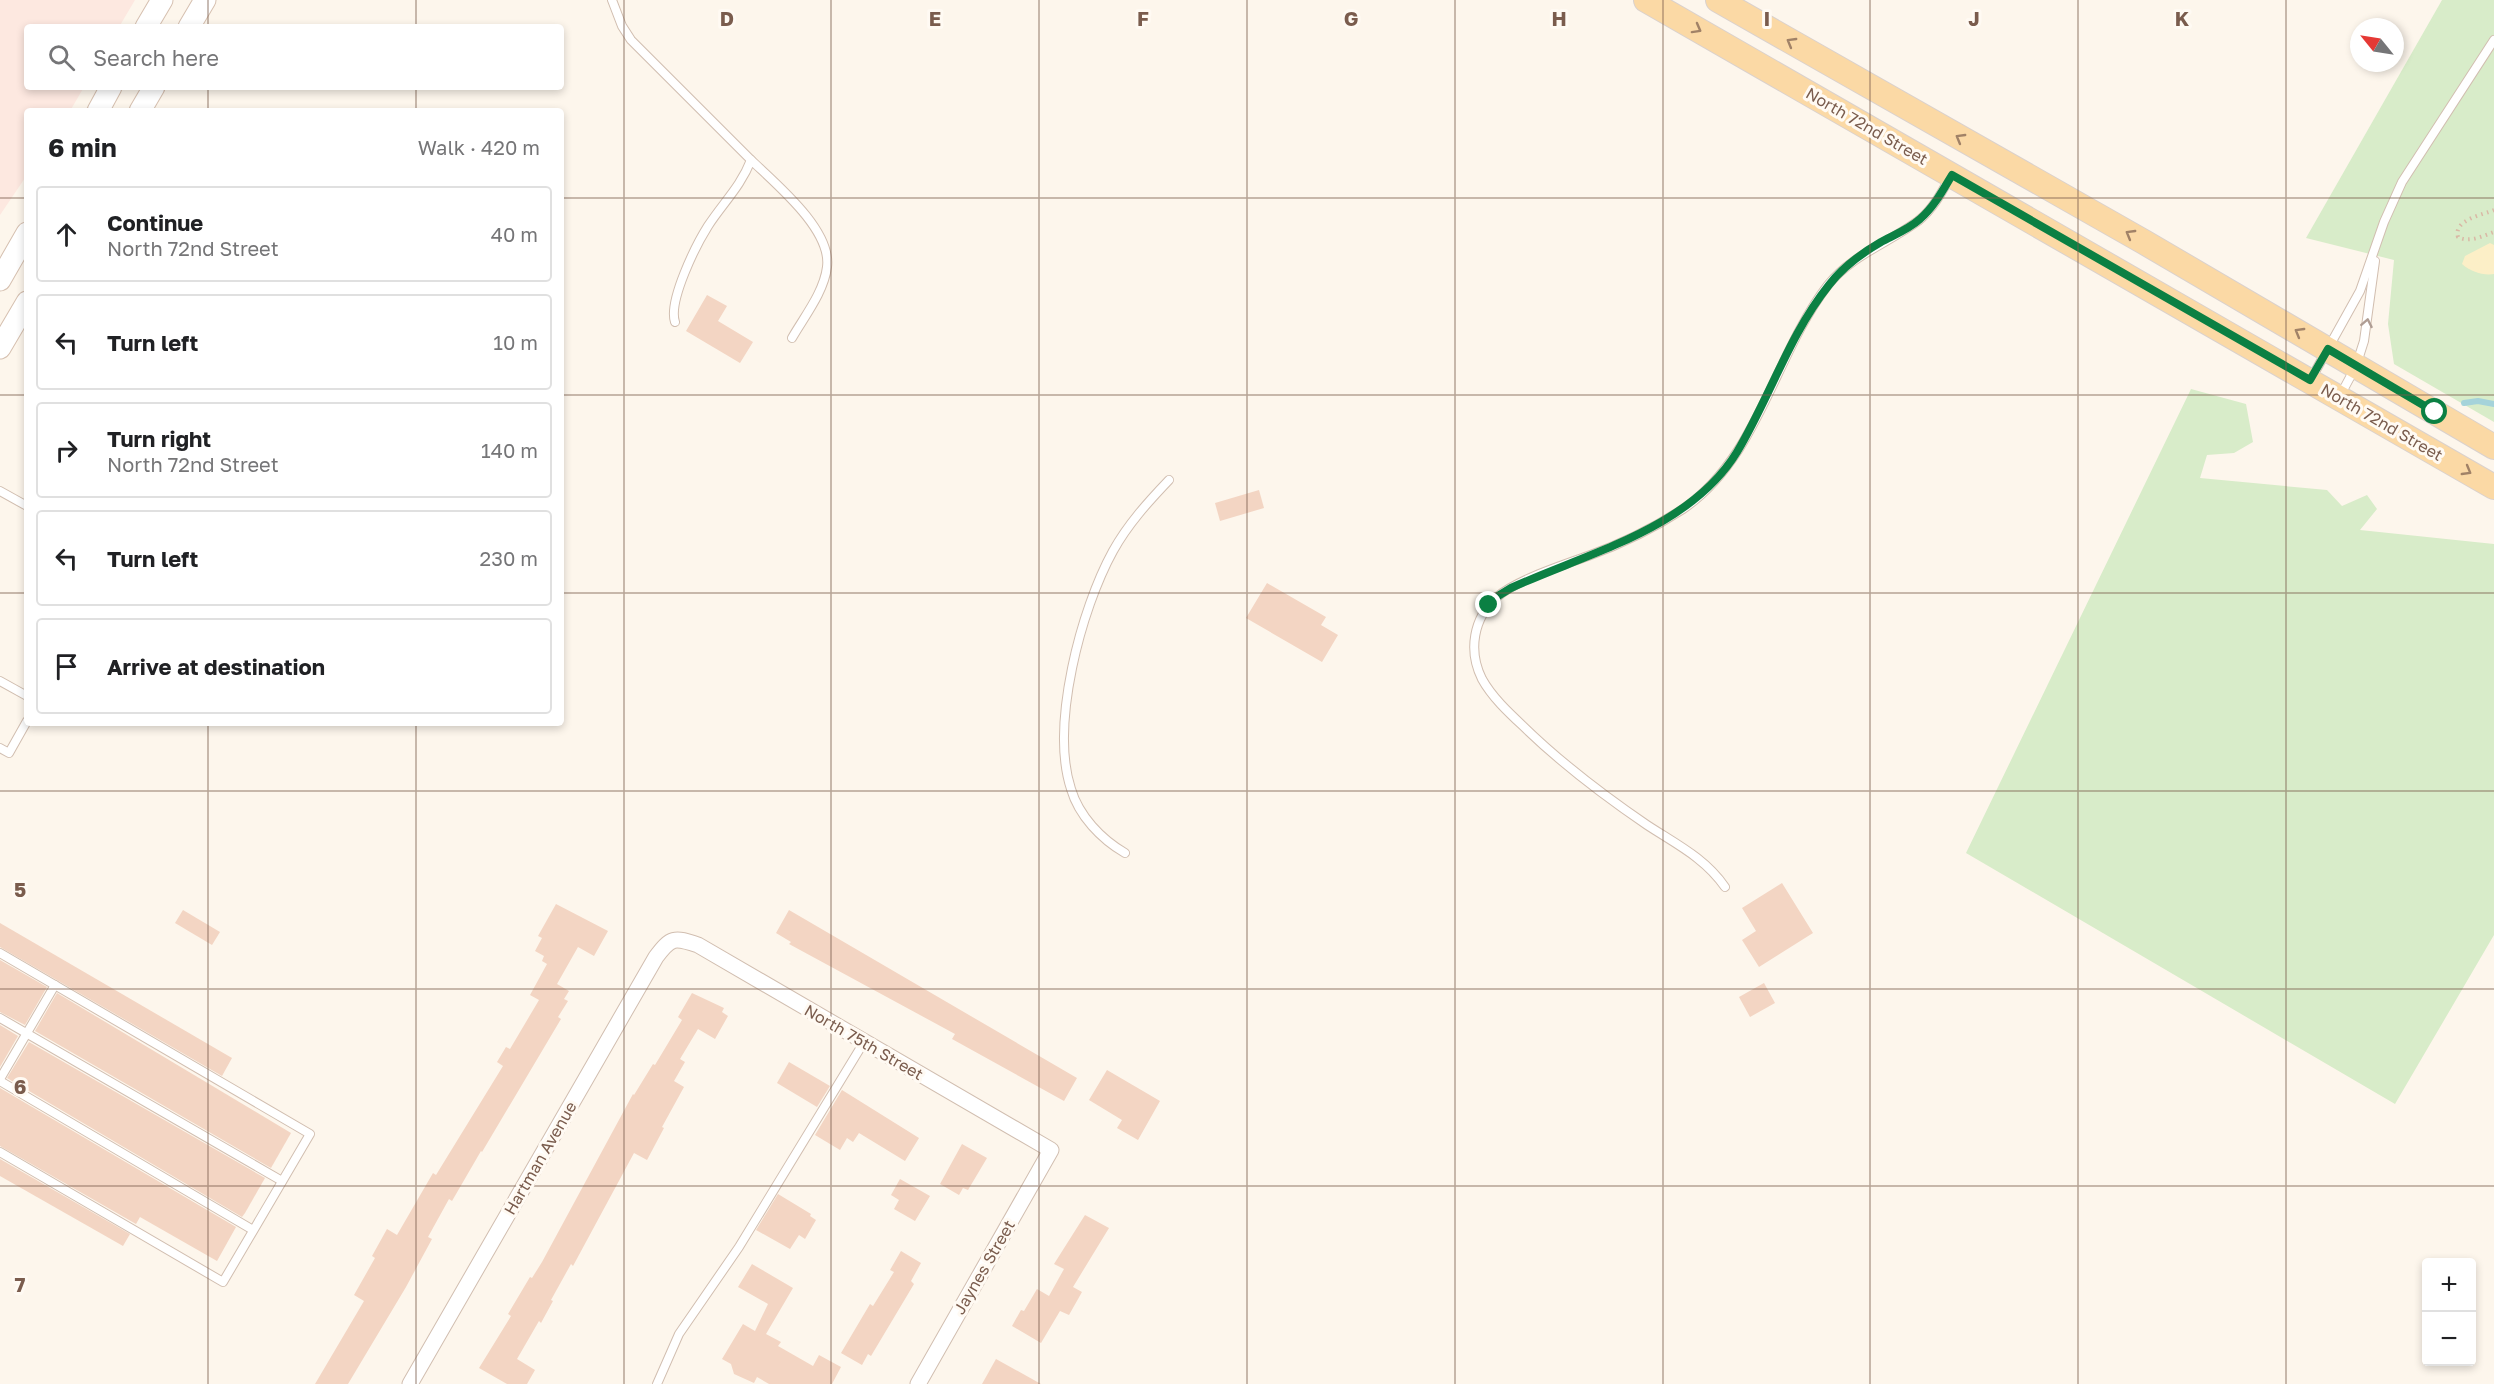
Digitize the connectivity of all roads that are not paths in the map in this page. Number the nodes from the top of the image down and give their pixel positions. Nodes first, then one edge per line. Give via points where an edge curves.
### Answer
1 (162, 0) edge
2 (205, 0) edge
3 (612, 0) edge
4 (1646, 0) edge
5 (1718, 0) edge
6 (148, 24) edge
7 (191, 24) edge
8 (2494, 40) edge
9 (109, 90) edge
10 (152, 90) edge
11 (100, 108) edge
12 (142, 108) edge
13 (751, 160) junction
14 (1952, 175) junction
15 (24, 239) edge
16 (2377, 248) junction
17 (0, 280) edge
18 (24, 307) edge
19 (675, 322) dead end
20 (792, 338) dead end
21 (0, 348) edge
22 (2328, 349) junction
23 (2356, 366) junction
24 (2310, 380) junction
25 (2340, 397) junction
26 (2494, 447) edge
27 (1169, 480) dead end
28 (2494, 487) edge
29 (0, 490) edge
30 (24, 504) edge
31 (0, 681) edge
32 (24, 694) edge
33 (24, 726) edge
34 (0, 748) edge
35 (1125, 853) dead end
36 (1725, 886) dead end
37 (676, 939) joint
38 (0, 953) edge
39 (55, 985) junction
40 (0, 1018) edge
41 (26, 1034) junction
42 (864, 1042) junction
43 (0, 1080) edge
44 (1051, 1150) joint
45 (0, 1152) edge
46 (282, 1181) junction
47 (253, 1230) junction
48 (410, 1384) edge
49 (657, 1384) edge
50 (918, 1384) edge

1 - 6 main road
2 - 7 main road
3 - 13 lane via 631,40
4 -> 14 main road, North 72nd Street
22 -> 5 main road
8 - 16 lane via 2402,182
9 - 11 main road
10 - 12 main road
13 - 19 lane via 738,187 699,242 678,290 673,309
13 - 20 lane via 810,222 827,255 824,281
14 - 24 main road, North 72nd Street
14 - 36 lane via 1920,219 1861,256 1830,284 1735,455 1704,492 1655,525 1504,592 1489,605 1477,627 1473,651 1476,664 1487,687 1506,710 1580,776 1705,862
15 - 17 main road
16 - 22 lane via 2360,291
23 -> 16 lane via 2369,315
18 - 21 main road
22 - 23 main road
22 - 24 lane
23 - 25 lane
23 - 26 main road
24 - 25 main road, North 72nd Street
25 -> 28 main road, North 72nd Street
27 - 35 lane via 1128,528 1101,575 1089,605 1069,684 1064,752 1067,775 1077,804 1094,828
29 - 30 lane
31 - 32 lane
33 - 34 lane via 9,753
37 - 42 street, North 75th Street via 698,945
37 - 48 street, Hartman Avenue via 667,942 656,957
38 - 39 lane
39 - 41 lane
39 - 46 lane via 310,1134
40 - 41 lane
41 - 43 lane
41 - 46 lane
42 - 44 street, North 75th Street
42 - 49 lane via 739,1247 679,1334
43 - 47 lane
44 - 50 street, Jaynes Street
45 - 47 lane via 223,1282
46 - 47 lane

